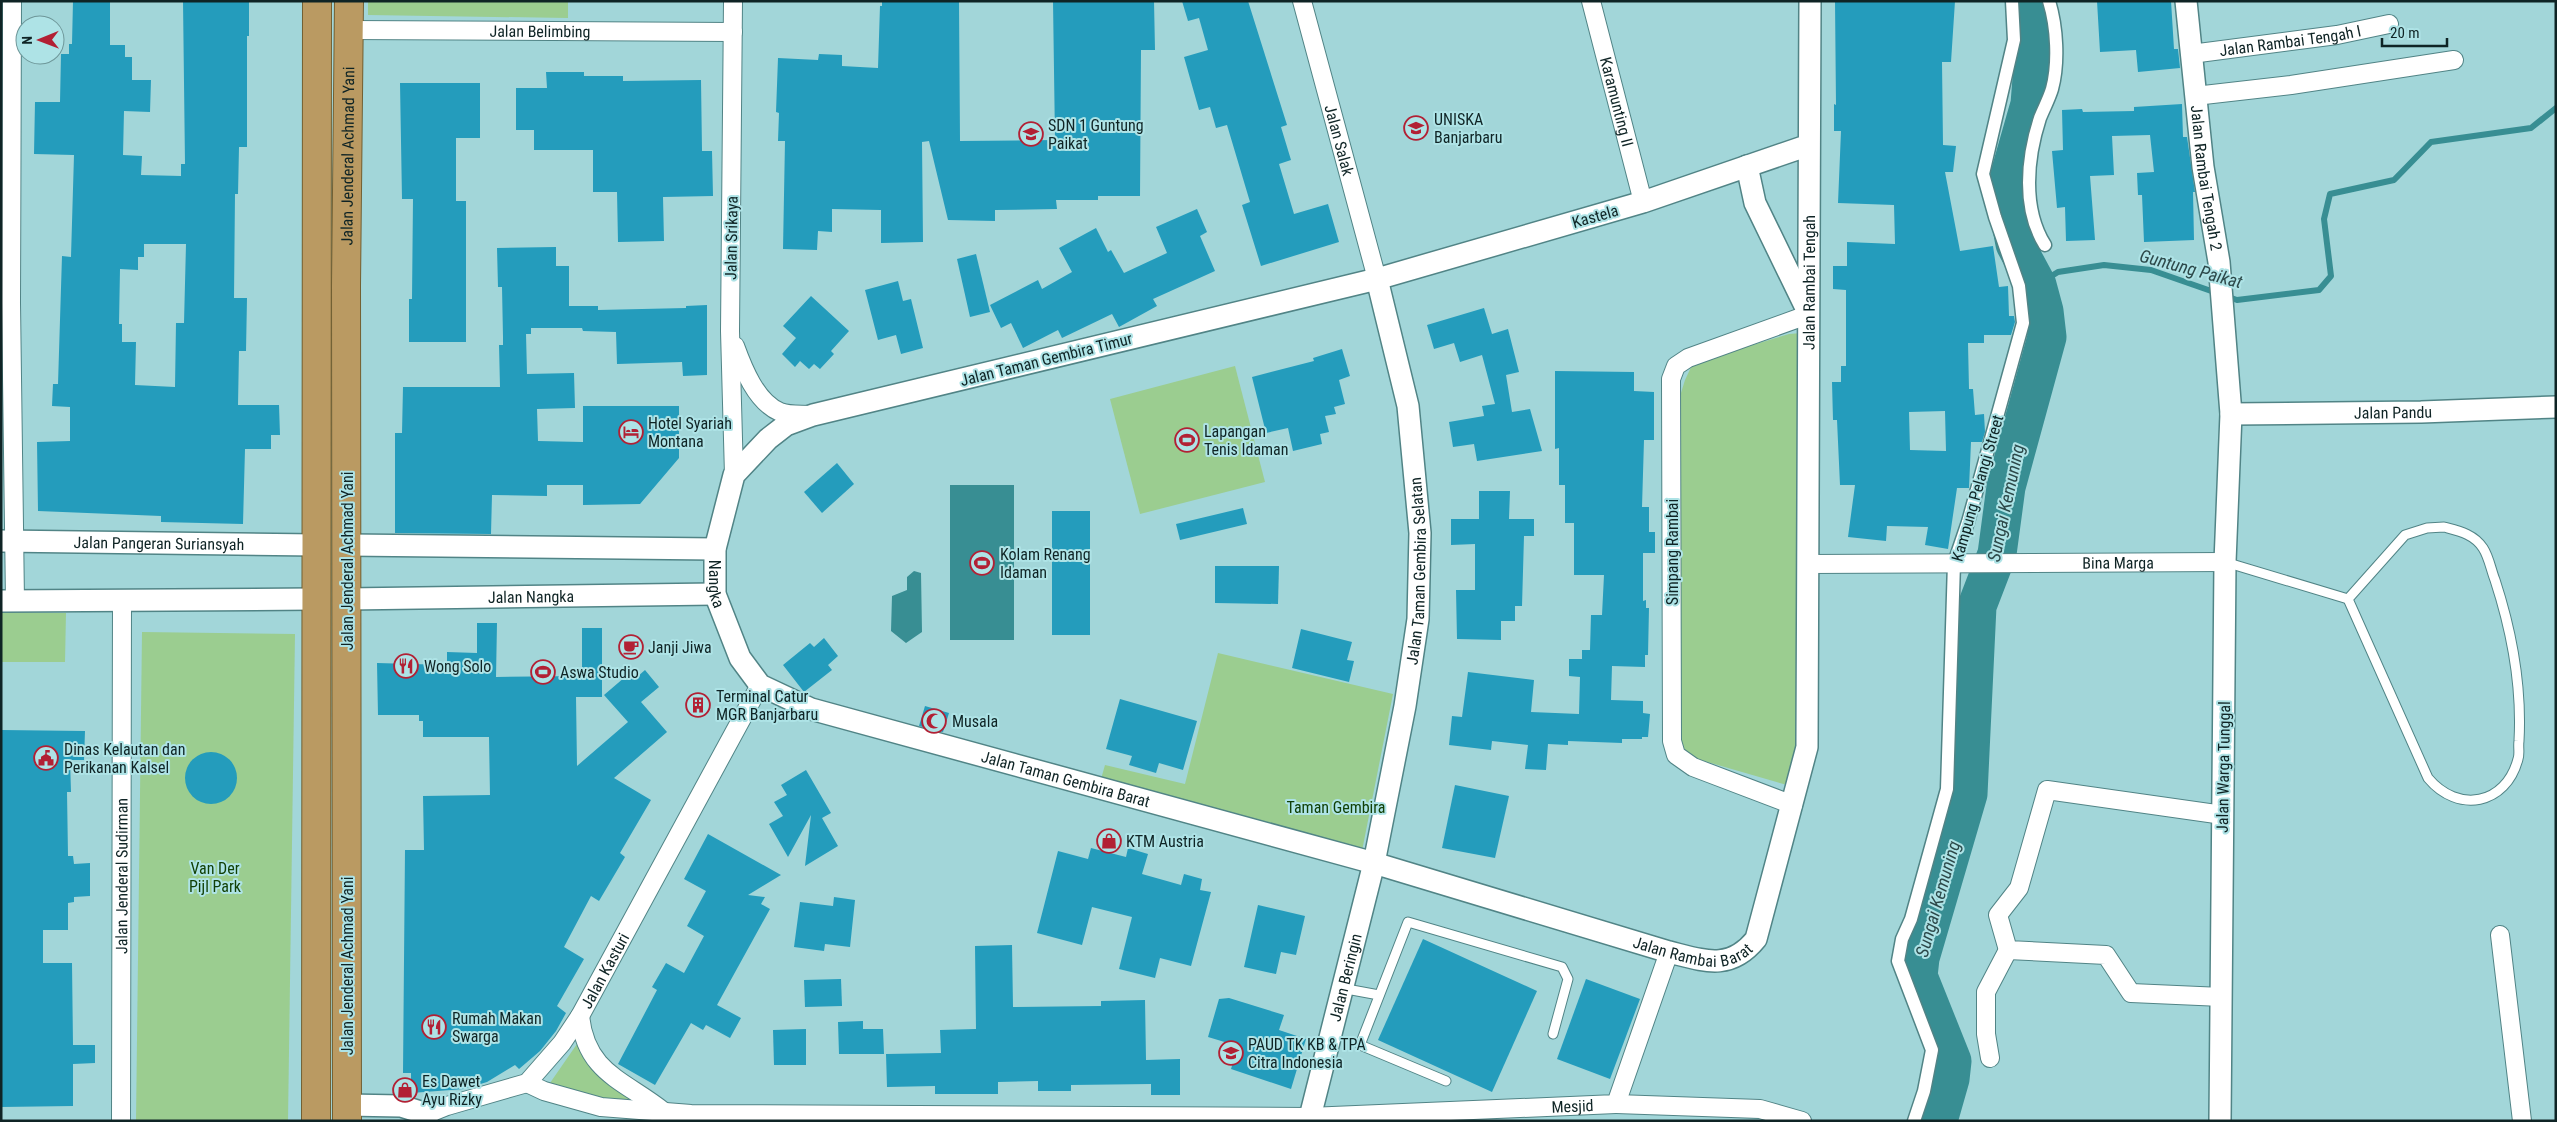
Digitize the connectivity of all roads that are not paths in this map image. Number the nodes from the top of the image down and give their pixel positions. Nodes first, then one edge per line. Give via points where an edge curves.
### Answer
1 (12, 1) edge
2 (317, 1) edge
3 (349, 1) edge
4 (734, 1) edge
5 (1302, 1) edge
6 (1591, 1) edge
7 (1810, 1) edge
8 (2012, 1) edge
9 (2049, 1) edge
10 (2186, 1) edge
11 (2389, 24) dead end
12 (349, 30) junction
13 (733, 32) junction
14 (2191, 54) junction
15 (2454, 60) dead end
16 (2195, 96) junction
17 (1809, 145) junction
18 (1747, 166) junction
19 (1643, 202) junction
20 (2045, 245) dead end
21 (1377, 278) junction
22 (6, 303) edge
23 (1810, 314) junction
24 (730, 331) junction
25 (2556, 407) edge
26 (2231, 414) junction
27 (813, 416) junction
28 (734, 475) junction
29 (8, 541) edge
30 (316, 545) junction
31 (348, 545) junction
32 (715, 549) junction
33 (2225, 562) junction
34 (1956, 563) junction
35 (1808, 564) junction
36 (715, 594) junction
37 (315, 599) junction
38 (347, 599) junction
39 (2348, 599) junction
40 (8, 601) edge
41 (122, 601) junction
42 (760, 685) junction
43 (1793, 805) junction
44 (2223, 815) junction
45 (1374, 863) junction
46 (2500, 935) dead end
47 (2008, 950) junction
48 (1669, 952) junction
49 (1341, 988) junction
50 (1379, 995) junction
51 (2222, 997) junction
52 (580, 1016) junction
53 (1553, 1034) dead end
54 (1990, 1058) dead end
55 (1446, 1081) dead end
56 (527, 1083) junction
57 (1616, 1104) junction
58 (663, 1111) junction
59 (347, 1113) edge
60 (427, 1117) edge
61 (1309, 1119) edge
62 (120, 1121) edge
63 (316, 1121) edge
64 (1802, 1121) edge
65 (1914, 1121) edge
66 (2220, 1121) edge
67 (2522, 1121) edge

1 - 22 street
2 - 30 highway, Jalan Jenderal Achmad Yani
3 - 12 highway, Jalan Jenderal Achmad Yani
4 - 13 street, Jalan Srikaya
5 - 21 street, Jalan Salak
6 - 19 street, Karamunting II
7 - 17 street, Jalan Rambai Tengah
8 - 34 street, Kampung Pelangi Street via 2014,40 1983,174 1994,217 2019,286 2023,323
9 - 20 street via 2056,51 2052,88 2030,157 2030,194 2036,231
10 - 14 street, Jalan Rambai Tengah 2
11 - 14 street, Jalan Rambai Tengah I
12 - 13 street, Jalan Belimbing
12 - 31 highway, Jalan Jenderal Achmad Yani via 346,286
13 - 24 street, Jalan Srikaya
14 - 16 street, Jalan Rambai Tengah 2
15 - 16 street
16 - 26 street, Jalan Rambai Tengah 2 via 2219,262
17 - 18 street, Kastela
17 - 23 street, Jalan Rambai Tengah
18 - 19 street, Kastela
18 - 23 street via 1756,204
19 - 21 street, Kastela
21 - 27 street, Jalan Taman Gembira Timur
21 - 45 street, Jalan Taman Gembira Selatan via 1408,406 1420,533 1418,619 1410,677
22 - 29 street
23 - 35 street, Jalan Rambai Tengah
23 - 43 street, Simpang Rambai via 1688,358 1676,366 1671,379 1672,741 1676,755 1693,767
24 - 27 street via 757,393 780,412
24 - 28 street, Jalan Srikaya
25 - 26 street, Jalan Pandu
26 - 33 street, Jalan Warga Tunggal
27 - 28 street, Jalan Taman Gembira Timur via 786,425
28 - 32 street, Nangka
29 - 30 street, Jalan Pangeran Suriansyah
29 - 40 street
30 - 37 highway, Jalan Jenderal Achmad Yani
31 - 32 street
31 - 38 highway, Jalan Jenderal Achmad Yani
32 - 36 street, Nangka
33 - 34 street, Bina Marga
33 - 39 lane
33 - 44 street, Jalan Warga Tunggal
34 - 35 street
34 - 65 street, Kampung Pelangi Street via 1947,789 1898,961 1932,1050
35 - 43 street, Jalan Rambai Barat via 1807,747
36 - 38 street, Jalan Nangka
36 - 42 street, Nangka via 740,658
37 - 41 street
37 - 63 highway, Jalan Jenderal Achmad Yani
38 - 59 highway, Jalan Jenderal Achmad Yani
39 - 39 lane via 2405,535 2444,527 2468,533 2483,547 2502,598 2517,669 2518,758 2505,784 2476,801 2467,802 2448,797 2438,790 2428,778
40 - 41 street
41 - 62 street, Jalan Jenderal Sudirman
42 - 45 street, Jalan Taman Gembira Barat via 811,709
42 - 52 street, Jalan Kasturi
43 - 48 street, Jalan Rambai Barat via 1756,939 1744,954 1706,961
44 - 47 street via 2047,790 2018,888 1998,915
44 - 51 street, Jalan Warga Tunggal
45 - 48 street, Jalan Rambai Barat
45 - 49 street, Jalan Beringin
46 - 67 street
47 - 51 street via 2106,955 2131,993
47 - 54 street via 1986,992 1986,1034
48 - 57 street, Mesjid
49 - 50 lane
49 - 61 street, Jalan Beringin
50 - 53 lane via 1408,922 1562,967 1568,980
50 - 55 lane via 1360,1045
51 - 66 street, Jalan Warga Tunggal
52 - 56 street, Jalan Kasturi via 562,1043
52 - 58 street via 582,1037 597,1063
56 - 58 street, Mesjid via 601,1107
56 - 60 street via 447,1106
57 - 61 street, Mesjid
57 - 64 street via 1760,1109
58 - 61 street, Mesjid via 737,1115
59 - 60 street via 401,1106

